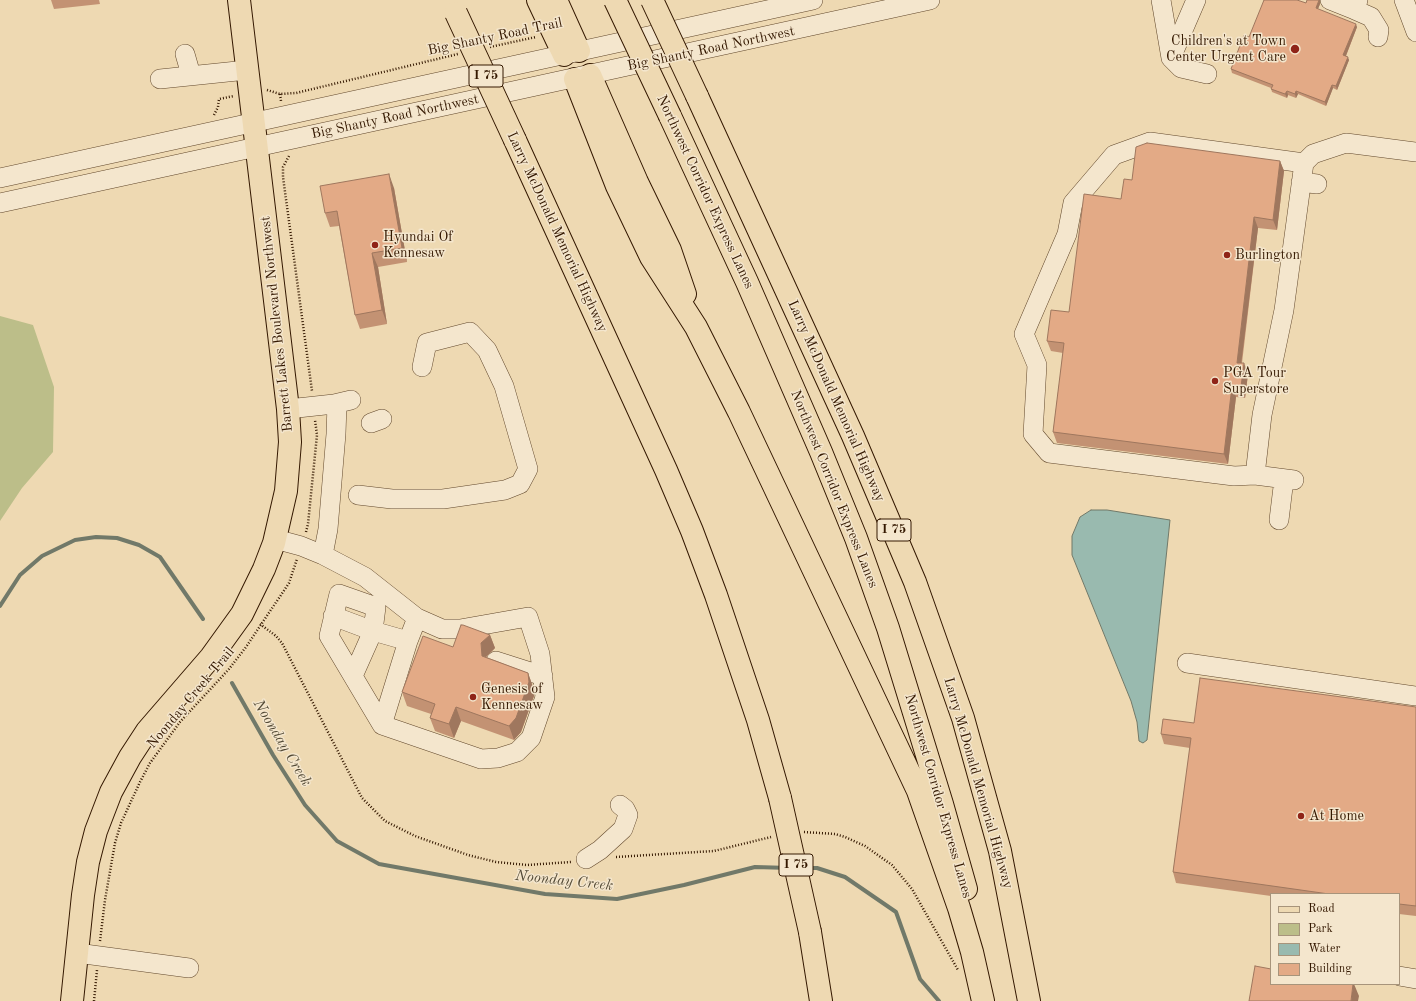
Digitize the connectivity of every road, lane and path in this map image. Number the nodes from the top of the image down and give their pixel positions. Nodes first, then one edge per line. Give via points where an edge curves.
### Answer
1 (239, 0) edge
2 (538, 0) edge
3 (556, 0) edge
4 (615, 0) edge
5 (652, 0) edge
6 (813, 0) edge
7 (930, 0) edge
8 (1161, 0) edge
9 (1196, 0) edge
10 (1330, 0) edge
11 (1404, 0) edge
12 (795, 2) edge
13 (1357, 5) edge
14 (453, 7) edge
15 (1416, 32) edge
16 (554, 34) junction
17 (1378, 37) dead end
18 (482, 49) dead end
19 (572, 53) junction
20 (185, 54) dead end
21 (459, 54) dead end
22 (1171, 58) junction
23 (247, 70) junction
24 (1207, 74) dead end
25 (191, 75) junction
26 (583, 77) junction
27 (160, 79) dead end
28 (269, 90) dead end
29 (253, 122) junction
30 (256, 147) junction
31 (1416, 152) edge
32 (1304, 163) junction
33 (0, 178) edge
34 (0, 203) edge
35 (422, 367) dead end
36 (288, 409) junction
37 (1255, 475) junction
38 (358, 495) dead end
39 (1279, 520) dead end
40 (275, 539) junction
41 (323, 555) junction
42 (417, 618) junction
43 (259, 624) dead end
44 (373, 631) junction
45 (408, 641) junction
46 (496, 661) edge
47 (1187, 663) dead end
48 (353, 676) junction
49 (543, 676) junction
50 (1416, 696) edge
51 (382, 725) junction
52 (620, 805) dead end
53 (586, 859) dead end
54 (102, 924) dead end
55 (77, 953) junction
56 (978, 954) junction
57 (188, 968) dead end
58 (1400, 976) edge
59 (96, 979) dead end
60 (1416, 979) edge
61 (1028, 994) edge
62 (72, 1001) edge
63 (94, 1001) edge
64 (821, 1001) edge
65 (983, 1001) edge
66 (992, 1001) edge

1 - 23 main road, Barrett Lakes Boulevard Northwest
2 - 16 main road
3 - 19 main road
4 - 56 main road, Northwest Corridor Express Lanes, bridge via 747,282 856,538 891,635 942,804
5 - 61 main road, Larry McDonald Memorial Highway / I 75, bridge via 853,436 915,582 965,725 1000,851
6 - 12 street, Big Shanty Road Northwest
7 - 26 street, Big Shanty Road Northwest
8 - 22 street
9 - 22 street
10 - 13 street
11 - 15 street
12 - 19 street, Big Shanty Road Northwest
13 - 17 street via 1371,17 1379,30
14 - 64 main road, Larry McDonald Memorial Highway / I 75, bridge via 666,470 716,595 758,720 780,798 810,932
16 - 18 path, Big Shanty Road Trail
16 - 19 main road
19 - 26 street
19 - 29 street, Big Shanty Road Northwest
20 - 25 street
21 - 28 path, Big Shanty Road Trail via 296,93 280,94
22 - 24 street via 1181,68
23 - 25 street
23 - 29 main road, Barrett Lakes Boulevard Northwest
25 - 27 street
26 - 30 street, Big Shanty Road Northwest
26 - 56 main road via 670,250 696,327 739,412 918,791
29 - 30 main road, Barrett Lakes Boulevard Northwest
29 - 33 street, Big Shanty Road Northwest
30 - 34 street, Big Shanty Road Northwest
30 - 36 main road, Barrett Lakes Boulevard Northwest
31 - 32 street via 1346,143 1313,154
32 - 37 street via 1309,183 1262,415
32 - 37 street via 1150,142 1114,156 1073,203 1067,234 1024,334 1036,365 1033,434 1049,454 1234,476
35 - 38 street via 427,343 470,332 487,350 504,386 528,469 520,484 505,490 443,499 392,499
36 - 40 main road, Barrett Lakes Boulevard Northwest via 288,474
36 - 41 street via 344,402 336,434 328,529
37 - 39 street via 1289,480
40 - 41 street
40 - 55 main road, Barrett Lakes Boulevard Northwest via 264,569 242,614 225,639 147,731 111,792 96,831 88,862
41 - 42 street via 365,577
42 - 45 street
42 - 49 street via 442,629 460,629 528,617 540,654
43 - 54 path, Noonday Creek Trail via 237,658 168,738 140,782 121,823 115,843
44 - 45 street
44 - 48 street
44 - 48 street via 376,607 339,594 329,636
45 - 51 street
46 - 49 street
47 - 50 street
48 - 51 street
49 - 51 street via 545,697 531,738 517,752 498,758 481,759
52 - 53 street via 628,815 624,829
55 - 57 street
55 - 62 main road, Barrett Lakes Boulevard Northwest
56 - 65 main road
56 - 66 main road, Northwest Corridor Express Lanes
58 - 60 street
59 - 63 path

